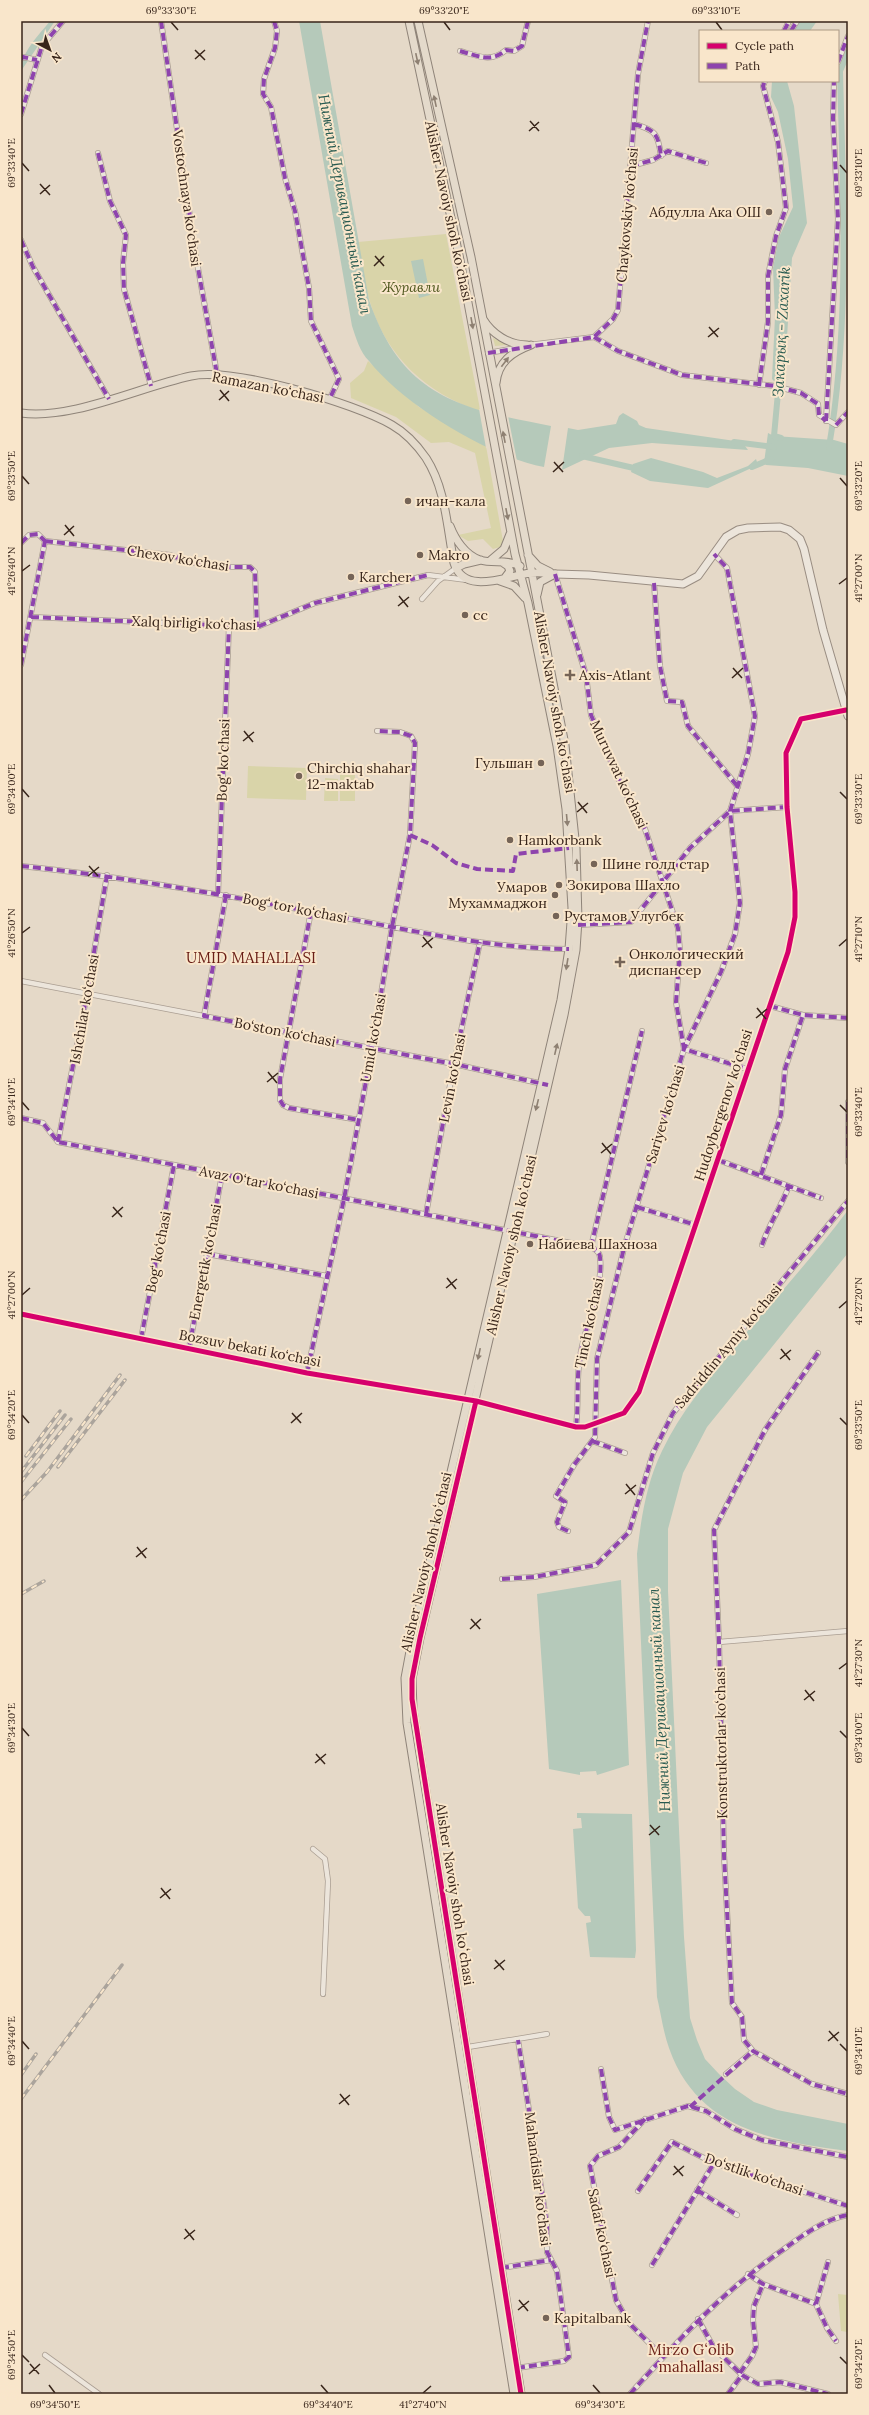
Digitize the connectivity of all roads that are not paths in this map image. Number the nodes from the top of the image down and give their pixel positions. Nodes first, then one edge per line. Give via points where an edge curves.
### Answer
1 (63, 21) edge
2 (161, 21) edge
3 (274, 21) edge
4 (409, 21) edge
5 (418, 21) edge
6 (528, 21) edge
7 (648, 21) edge
8 (789, 21) edge
9 (797, 21) edge
10 (784, 30) edge
11 (792, 30) edge
12 (848, 36) edge
13 (460, 51) dead end
14 (22, 58) edge
15 (839, 59) edge
16 (37, 60) junction
17 (765, 82) edge
18 (834, 82) edge
19 (21, 114) edge
20 (634, 124) junction
21 (98, 153) dead end
22 (661, 156) junction
23 (706, 162) dead end
24 (631, 166) junction
25 (21, 240) edge
26 (482, 317) junction
27 (594, 337) junction
28 (531, 345) junction
29 (488, 353) junction
30 (477, 355) junction
31 (217, 374) junction
32 (759, 385) junction
33 (151, 386) junction
34 (496, 391) junction
35 (330, 398) junction
36 (109, 399) junction
37 (848, 412) edge
38 (21, 413) edge
39 (828, 422) junction
40 (445, 515) junction
41 (510, 530) junction
42 (45, 541) junction
43 (21, 543) edge
44 (526, 551) junction
45 (515, 554) junction
46 (714, 554) junction
47 (481, 560) junction
48 (490, 560) junction
49 (499, 560) junction
50 (518, 565) junction
51 (456, 568) junction
52 (531, 573) junction
53 (555, 573) junction
54 (428, 575) junction
55 (445, 576) junction
56 (521, 576) junction
57 (470, 581) junction
58 (500, 581) junction
59 (654, 583) junction
60 (536, 601) junction
61 (528, 603) junction
62 (31, 617) junction
63 (229, 626) junction
64 (257, 627) junction
65 (21, 665) edge
66 (847, 713) edge
67 (377, 730) dead end
68 (738, 787) junction
69 (787, 807) junction
70 (730, 811) junction
71 (21, 866) edge
72 (107, 875) junction
73 (664, 881) junction
74 (218, 894) junction
75 (226, 895) junction
76 (311, 912) junction
77 (392, 926) junction
78 (578, 926) junction
79 (480, 942) junction
80 (569, 949) junction
81 (21, 981) edge
82 (88, 994) junction
83 (770, 1006) junction
84 (803, 1015) junction
85 (204, 1016) junction
86 (848, 1018) edge
87 (642, 1031) dead end
88 (287, 1033) junction
89 (372, 1049) junction
90 (684, 1049) junction
91 (454, 1064) junction
92 (747, 1069) junction
93 (545, 1084) junction
94 (848, 1102) edge
95 (21, 1118) edge
96 (359, 1120) junction
97 (58, 1142) junction
98 (718, 1160) junction
99 (848, 1162) edge
100 (174, 1165) junction
101 (222, 1175) junction
102 (761, 1175) junction
103 (789, 1186) junction
104 (821, 1198) dead end
105 (344, 1199) junction
106 (848, 1201) edge
107 (637, 1207) junction
108 (426, 1214) junction
109 (696, 1225) junction
110 (506, 1229) junction
111 (515, 1231) junction
112 (762, 1245) dead end
113 (591, 1247) junction
114 (207, 1254) junction
115 (327, 1276) junction
116 (21, 1314) edge
117 (141, 1339) junction
118 (189, 1348) junction
119 (818, 1353) dead end
120 (307, 1372) junction
121 (472, 1400) junction
122 (596, 1422) junction
123 (576, 1427) junction
124 (592, 1441) junction
125 (625, 1453) dead end
126 (568, 1531) dead end
127 (502, 1579) dead end
128 (848, 1631) edge
129 (719, 1642) junction
130 (312, 1849) dead end
131 (323, 1994) dead end
132 (547, 2034) dead end
133 (518, 2040) junction
134 (468, 2047) junction
135 (753, 2051) junction
136 (601, 2069) dead end
137 (726, 2074) dead end
138 (848, 2094) edge
139 (645, 2119) junction
140 (848, 2157) edge
141 (714, 2163) junction
142 (697, 2190) junction
143 (638, 2191) dead end
144 (848, 2206) edge
145 (737, 2215) dead end
146 (848, 2215) edge
147 (551, 2260) junction
148 (828, 2262) dead end
149 (652, 2265) dead end
150 (501, 2268) junction
151 (748, 2274) junction
152 (764, 2284) junction
153 (816, 2304) junction
154 (698, 2319) junction
155 (836, 2341) dead end
156 (45, 2355) dead end
157 (662, 2356) junction
158 (517, 2368) junction
159 (741, 2374) junction
160 (632, 2393) edge
161 (99, 2394) edge
162 (514, 2394) edge
163 (521, 2394) edge
164 (728, 2394) edge
165 (828, 2394) edge

1 - 16 street via 44,45
2 - 31 street, Vostochnaya ko‘chasi via 196,257
3 - 35 street via 277,31 275,48 264,79 263,94 271,107 285,178 295,211 309,288 311,321 339,379
4 -> 30 main road, Alisher Navoiy shoh koʻchasi via 460,260
26 -> 5 main road, Alisher Navoiy shoh koʻchasi
6 - 13 street via 522,46 514,51 506,50 498,57 491,58
7 - 20 street, Chaykovskiy ko‘chasi via 638,74
8 - 10 street
9 - 11 street
12 - 15 street
14 - 16 street
16 - 19 street
17 - 32 street via 763,86 778,142 786,208 776,236 768,276 768,322
18 - 39 street via 833,118 838,219
20 - 22 street via 653,131 658,136
20 - 24 street, Chaykovskiy ko‘chasi
21 - 33 street via 110,201 126,235 124,289
22 - 23 street via 668,151
22 - 24 street
24 - 27 street, Chaykovskiy ko‘chasi via 619,305 613,319
25 - 36 street via 33,267
26 - 28 main road via 489,327 504,339
26 - 29 main road, Alisher Navoiy shoh koʻchasi
27 - 28 street
27 - 32 street via 618,351 682,375
28 - 29 street
34 -> 28 main road via 496,379 503,363 513,353
29 - 30 main road
29 - 34 main road, Alisher Navoiy shoh koʻchasi
30 -> 41 main road, Alisher Navoiy shoh koʻchasi
31 - 33 main road, Ramazan ko‘chasi via 195,375
31 - 35 main road, Ramazan ko‘chasi
32 - 39 street via 801,392 818,404 819,415
33 - 36 main road, Ramazan ko‘chasi
44 -> 34 main road, Alisher Navoiy shoh koʻchasi
35 - 40 main road, Ramazan ko‘chasi via 386,422 410,439 434,474
36 - 38 main road, Ramazan ko‘chasi via 58,413
37 - 39 street via 836,425
40 - 47 main road via 461,546
40 - 51 main road, Ramazan ko‘chasi
41 - 45 main road, Alisher Navoiy shoh koʻchasi
41 - 48 main road via 504,549
42 - 43 street, Chexov ko‘chasi via 38,534 29,536
42 - 62 street
42 - 64 street, Chexov ko‘chasi via 155,553 217,567 250,567 255,572
44 - 45 main road
44 - 52 main road, Alisher Navoiy shoh koʻchasi
44 - 53 main road via 538,566
45 - 50 main road, Alisher Navoiy shoh koʻchasi
46 - 59 main road via 701,573 691,582 678,585
46 - 66 main road via 726,537 744,528 785,528 800,540
46 - 68 street, Sariyev ko‘chasi via 727,568 755,716 748,754
47 - 48 main road
47 - 51 main road
48 - 49 main road
49 - 50 main road
49 - 58 main road via 508,566 510,571 508,576
50 - 52 main road
50 - 56 main road, Alisher Navoiy shoh koʻchasi
51 - 55 street
51 - 57 main road
52 - 53 main road
52 - 56 main road
52 - 60 main road, Alisher Navoiy shoh koʻchasi
53 - 59 main road
53 - 60 main road via 540,582
53 - 73 street, Muruvvat ko‘chasi via 586,675 591,715 621,785 645,829
54 - 55 street, Xalq birligi ko‘chasi
54 - 55 street via 432,584 422,599
54 - 64 street, Xalq birligi ko‘chasi via 315,603
55 - 57 street, Xalq birligi ko‘chasi
56 - 58 main road
56 - 61 main road, Alisher Navoiy shoh koʻchasi
57 - 58 main road
58 - 61 main road via 518,589
59 - 68 street via 660,666 667,700 683,703 688,726
78 -> 60 main road, Alisher Navoiy shoh koʻchasi via 576,848 570,783 561,722
61 -> 80 main road, Alisher Navoiy shoh koʻchasi via 554,723 565,802 572,908
62 - 63 street, Xalq birligi ko‘chasi
62 - 65 street
63 - 64 street, Xalq birligi ko‘chasi
63 - 74 street, Bog' ko'chasi
66 - 69 street, Hudoybergenov ko‘chasi via 801,719 786,753
67 - 77 street, Umid ko‘chasi via 400,732 411,736 415,743 410,835
68 - 70 street, Sariyev ko‘chasi
69 - 70 street
69 - 83 street, Hudoybergenov ko‘chasi via 795,917 788,952
70 - 73 street via 702,834
70 - 90 street, Sariyev ko‘chasi via 740,903 735,934 719,977
71 - 72 street, Bog‘ tor ko‘chasi
72 - 74 street, Bog‘ tor ko‘chasi
72 - 82 street, Ishchilar ko‘chasi
73 - 78 street via 631,922
73 - 90 street, Muruvvat ko‘chasi via 678,928 680,951 676,1002
74 - 75 street, Bog‘ tor ko‘chasi
75 - 76 street, Bog‘ tor ko‘chasi
75 - 85 street
76 - 77 street, Bog‘ tor ko‘chasi
76 - 88 street
77 - 79 street, Bog‘ tor ko‘chasi
77 - 89 street, Umid ko‘chasi
93 -> 78 main road, Alisher Navoiy shoh koʻchasi via 567,1000
79 - 80 street, Bog‘ tor ko‘chasi via 528,949
79 - 91 street, Levin ko‘chasi
80 -> 93 main road, Alisher Navoiy shoh koʻchasi
81 - 82 street, Bo‘ston ko‘chasi
82 - 85 street, Bo‘ston ko‘chasi
82 - 97 street, Ishchilar ko‘chasi
83 - 84 street
83 - 92 street, Hudoybergenov ko‘chasi
84 - 86 street
84 - 102 street via 785,1070 781,1116
85 - 88 street, Bo‘ston ko‘chasi
87 - 113 street
88 - 89 street, Bo‘ston ko‘chasi
88 - 96 street via 280,1080 280,1100 283,1105
89 - 91 street, Bo‘ston ko‘chasi
89 - 96 street, Umid ko‘chasi
90 - 92 street
90 - 107 street, Sariyev ko‘chasi
91 - 93 street, Bo‘ston ko‘chasi
91 - 108 street, Levin ko‘chasi
92 - 98 street, Hudoybergenov ko‘chasi
93 -> 110 main road, Alisher Navoiy shoh koʻchasi
93 - 111 main road, Alisher Navoiy shoh koʻchasi
94 - 99 street
95 - 97 street via 43,1123
96 - 105 street, Umid ko‘chasi
97 - 100 street, Avaz O‘tar ko‘chasi
98 - 102 street
98 - 109 street, Hudoybergenov ko‘chasi
100 - 101 street, Avaz O‘tar ko‘chasi
100 - 117 street, Bog‘ ko‘chasi
101 - 105 street, Avaz O‘tar ko‘chasi
101 - 114 street, Energetik ko‘chasi
102 - 103 street
103 - 104 street
103 - 112 street
105 - 108 street, Avaz O‘tar ko‘chasi
105 - 115 street, Umid ko‘chasi
106 - 127 street, Sadriddin Ayniy ko‘chasi via 673,1413 653,1453 629,1532 596,1566 534,1577
107 - 109 street
107 - 122 street, Sariyev ko‘chasi via 597,1359
108 - 110 street, Avaz O‘tar ko‘chasi
109 - 122 street, Hudoybergenov ko‘chasi via 639,1392 624,1413
110 - 111 street
110 -> 121 main road, Alisher Navoiy shoh koʻchasi
111 - 113 street
111 - 121 main road, Alisher Navoiy shoh koʻchasi
113 - 123 street, Tinch ko‘chasi via 599,1252 599,1279 579,1358
114 - 115 street
114 - 118 street, Energetik ko‘chasi
115 - 120 street, Umid ko‘chasi
116 - 117 street, Bozsuv bekati ko‘chasi
117 - 118 street, Bozsuv bekati ko‘chasi
118 - 120 street, Bozsuv bekati ko‘chasi
119 - 129 street, Konstruktorlar ko‘chasi via 774,1414 717,1520 714,1530
120 - 121 street, Bozsuv bekati ko‘chasi
121 - 123 street
121 - 134 main road, Alisher Navoiy shoh koʻchasi via 420,1638 412,1688 414,1715
121 - 162 main road, Alisher Navoiy shoh koʻchasi via 411,1642 404,1700
122 - 123 street via 585,1427
122 - 124 street, Sariyev ko‘chasi via 596,1432
124 - 125 street
124 - 126 street via 556,1496 565,1502 557,1522 559,1527
128 - 129 street
129 - 135 street, Konstruktorlar ko‘chasi via 724,1855 732,2003 742,2017 744,2040
130 - 131 street via 325,1859 328,1881
132 - 133 street
133 - 134 street
133 - 147 street, Mahandislar ko‘chasi
134 - 150 main road, Alisher Navoiy shoh koʻchasi
135 - 137 street
135 - 138 street via 812,2084
136 - 139 street via 609,2117 615,2130
139 - 140 street via 688,2106 706,2111 730,2126 762,2140
139 - 157 street, Sadaf ko‘chasi via 619,2147 598,2156 590,2166 616,2300 629,2323
141 - 142 street
141 - 143 street, Do‘stlik ko‘chasi via 672,2142
141 - 144 street, Do‘stlik ko‘chasi
142 - 145 street
142 - 149 street
146 - 151 street via 826,2222
147 - 150 street
147 - 158 street, Mahandislar ko‘chasi via 557,2271 570,2357 564,2361
148 - 153 street
150 - 158 main road, Alisher Navoiy shoh koʻchasi
151 - 152 street
151 - 154 street
152 - 153 street
152 - 159 street via 754,2306 756,2347
153 - 155 street
154 - 157 street
154 - 159 street via 714,2348
156 - 161 street
157 - 160 street
158 - 163 main road, Alisher Navoiy shoh koʻchasi
159 - 164 street
159 - 165 street via 760,2385 780,2382

